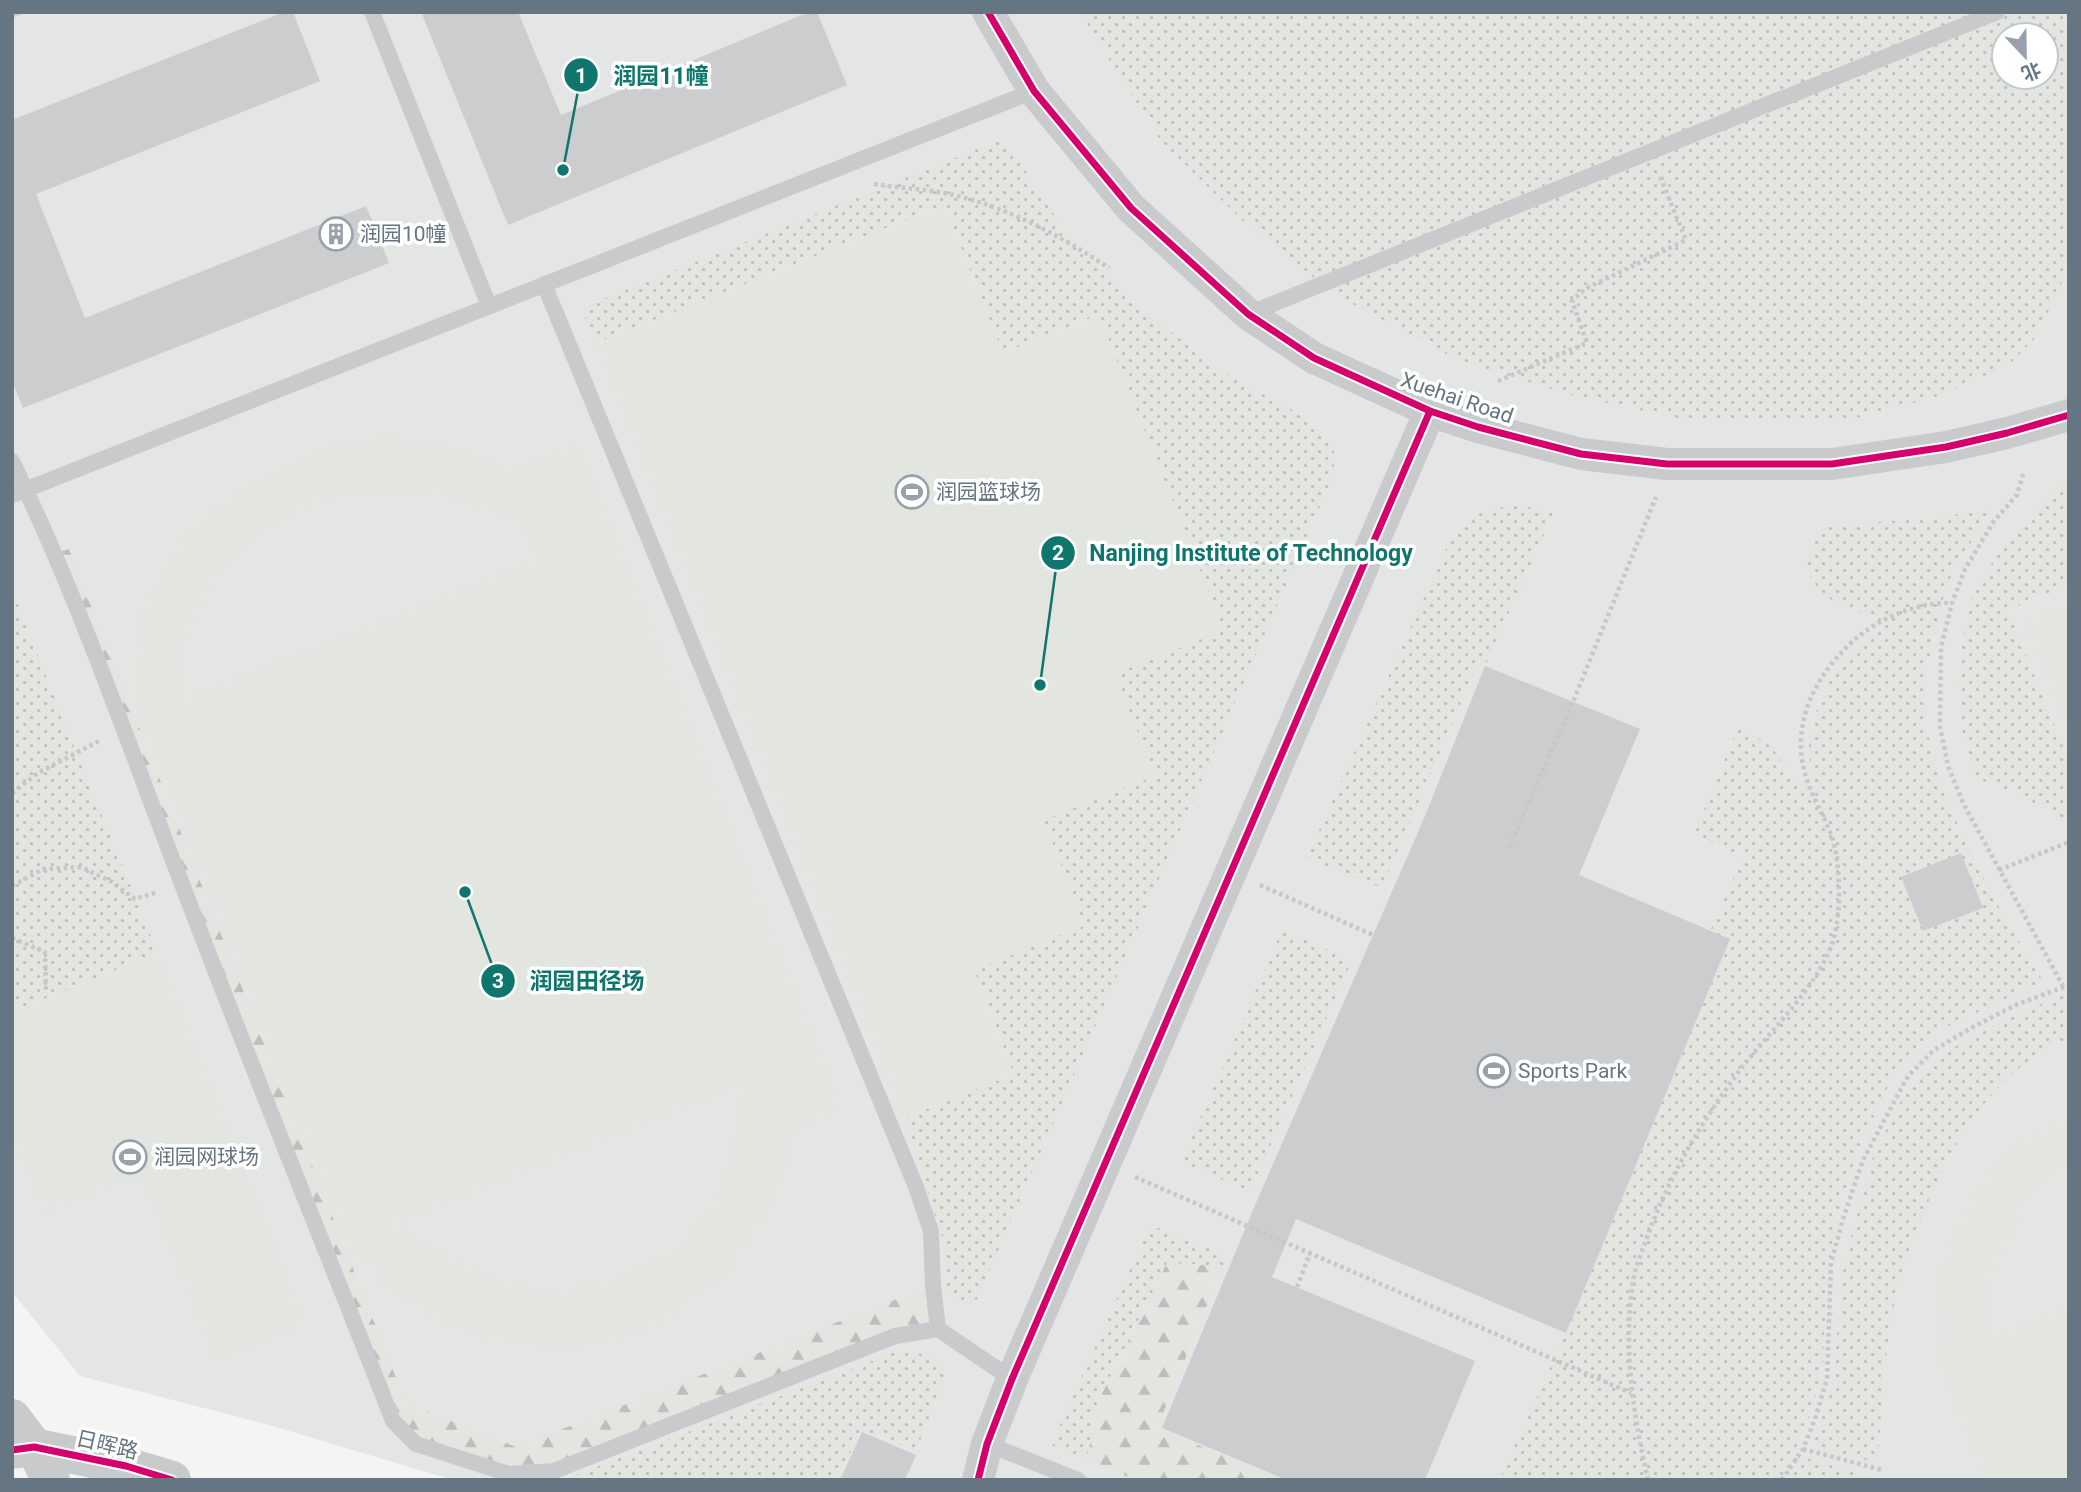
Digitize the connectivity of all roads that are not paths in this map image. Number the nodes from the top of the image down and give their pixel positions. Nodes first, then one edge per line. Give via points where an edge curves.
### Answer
1 (372, 12) edge
2 (988, 12) edge
3 (1997, 12) edge
4 (1034, 91) junction
5 (544, 284) junction
6 (489, 306) junction
7 (1248, 314) junction
8 (1430, 411) junction
9 (2069, 415) edge
10 (12, 461) edge
11 (19, 493) edge
12 (938, 1329) junction
13 (1012, 1379) junction
14 (987, 1444) junction
15 (27, 1449) edge
16 (172, 1480) edge
17 (965, 1480) edge
18 (978, 1480) edge
19 (1078, 1480) edge

1 - 6 lane
2 - 4 street, Xuehai Road
3 - 7 lane
4 - 5 lane
4 - 7 street, Xuehai Road via 1131,208
5 - 6 lane
5 - 12 lane via 916,1187 931,1231
6 - 11 lane
7 - 8 street, Xuehai Road via 1314,358
8 - 9 street, Xuehai Road via 1581,454 1667,464 1832,464 1945,447
8 - 13 street
10 - 11 lane
11 - 12 lane via 124,730 393,1421 415,1444 509,1474 554,1471 895,1336
12 - 13 lane
13 - 14 street
14 - 17 street
14 - 18 street
14 - 19 lane
15 - 16 street, 日晖路 via 126,1466

